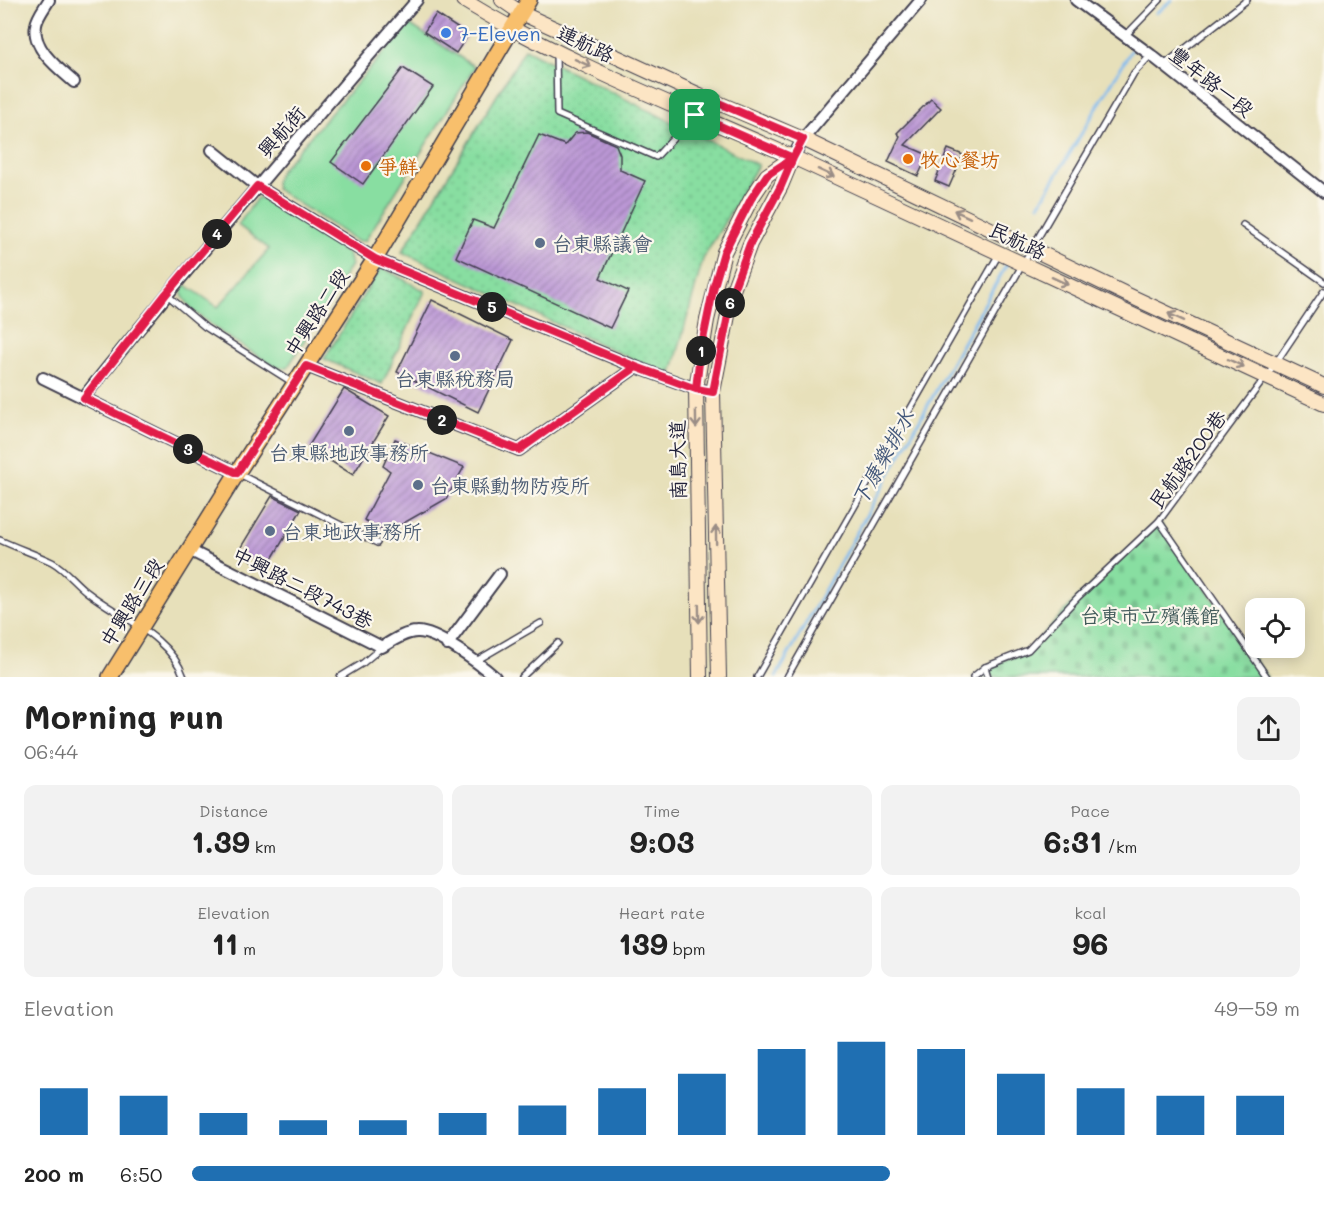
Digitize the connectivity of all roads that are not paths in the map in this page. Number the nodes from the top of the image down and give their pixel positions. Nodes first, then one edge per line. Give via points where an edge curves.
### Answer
1 (49, 0) edge
2 (417, 0) edge
3 (463, 0) edge
4 (502, 0) edge
5 (921, 0) edge
6 (1076, 0) edge
7 (1160, 0) edge
8 (1247, 0) edge
9 (525, 6) edge
10 (511, 29) junction
11 (1125, 36) junction
12 (556, 50) junction
13 (1151, 55) junction
14 (1163, 66) junction
15 (74, 82) dead end
16 (702, 96) junction
17 (695, 115) junction
18 (803, 139) junction
19 (212, 150) dead end
20 (793, 158) junction
21 (257, 186) junction
22 (1324, 192) edge
23 (1243, 225) dead end
24 (1032, 248) junction
25 (1000, 254) junction
26 (375, 259) junction
27 (1023, 264) junction
28 (1324, 282) edge
29 (1324, 291) edge
30 (166, 294) junction
31 (1275, 364) junction
32 (306, 366) junction
33 (636, 367) junction
34 (1264, 376) junction
35 (43, 378) dead end
36 (295, 384) junction
37 (1324, 386) edge
38 (696, 389) junction
39 (713, 392) junction
40 (84, 398) junction
41 (1324, 404) edge
42 (237, 473) junction
43 (1159, 521) junction
44 (0, 540) edge
45 (377, 543) dead end
46 (189, 550) junction
47 (500, 574) dead end
48 (541, 623) dead end
49 (140, 628) junction
50 (558, 643) dead end
51 (447, 645) junction
52 (382, 647) junction
53 (476, 661) junction
54 (986, 668) junction
55 (110, 677) edge
56 (184, 677) edge
57 (340, 677) edge
58 (495, 677) edge
59 (522, 677) edge
60 (700, 677) edge
61 (719, 677) edge
62 (757, 677) edge
63 (788, 677) edge
64 (973, 677) edge
65 (988, 677) edge
66 (1267, 677) edge

1 - 15 street via 35,26 38,41 47,59
2 - 21 street, 興航街
3 - 10 street, 連航路
4 - 9 street, 連航路
5 - 18 street
6 - 11 street, 豐年路一段
7 - 11 lane
8 - 14 lane
9 - 10 main road, 中興路二段
9 - 16 street, 連航路
10 - 12 street, 連航路
10 - 26 main road, 中興路二段
11 - 13 street, 豐年路一段
12 -> 17 street, 連航路
12 - 17 lane via 557,114 656,157
13 - 14 street, 豐年路一段
13 - 24 lane via 1134,73
14 - 22 street, 豐年路一段
16 - 17 lane
16 - 18 street, 民航路
17 - 20 street, 民航路
18 - 20 street
24 -> 18 street, 民航路
19 - 21 street
20 -> 25 street, 民航路
20 - 38 street, 南島大道 via 767,175 724,252 709,309
20 - 39 street, 南島大道 via 750,244 733,290
21 - 26 street
21 - 30 street, 興航街
23 - 28 lane
24 - 27 lane
31 -> 24 street, 民航路
25 - 27 street, 民航路
25 - 62 lane
26 - 32 main road, 中興路二段
26 - 33 street
27 -> 34 street, 民航路
27 - 63 lane
29 - 31 lane, 民航路200巷
30 - 36 lane via 205,327
30 - 40 street, 興航街
31 - 34 lane, 民航路200巷
31 - 37 street, 民航路
32 - 33 street via 519,450
32 - 36 main road, 中興路二段
33 - 38 street
34 - 41 street, 民航路
34 - 43 lane, 民航路200巷
35 - 40 street
36 - 42 main road, 中興路二段
38 - 39 street
38 -> 60 street, 南島大道
61 -> 39 street, 南島大道
40 - 42 street
42 - 45 lane
42 - 46 main road, 中興路二段
43 - 54 lane via 1028,650
43 - 66 lane, 民航路200巷
44 - 49 lane via 54,563 88,593
46 - 49 main road, 中興路三段
46 - 52 street, 中興路二段743巷
47 - 51 street
48 - 53 lane
49 - 55 main road, 中興路三段
49 - 56 lane via 164,647
50 - 59 lane
51 - 52 street, 中興路二段743巷 via 430,634 416,632
51 - 53 street, 中興路二段743巷
52 - 57 lane
53 - 58 street, 中興路二段743巷
54 - 64 lane
54 - 65 lane

